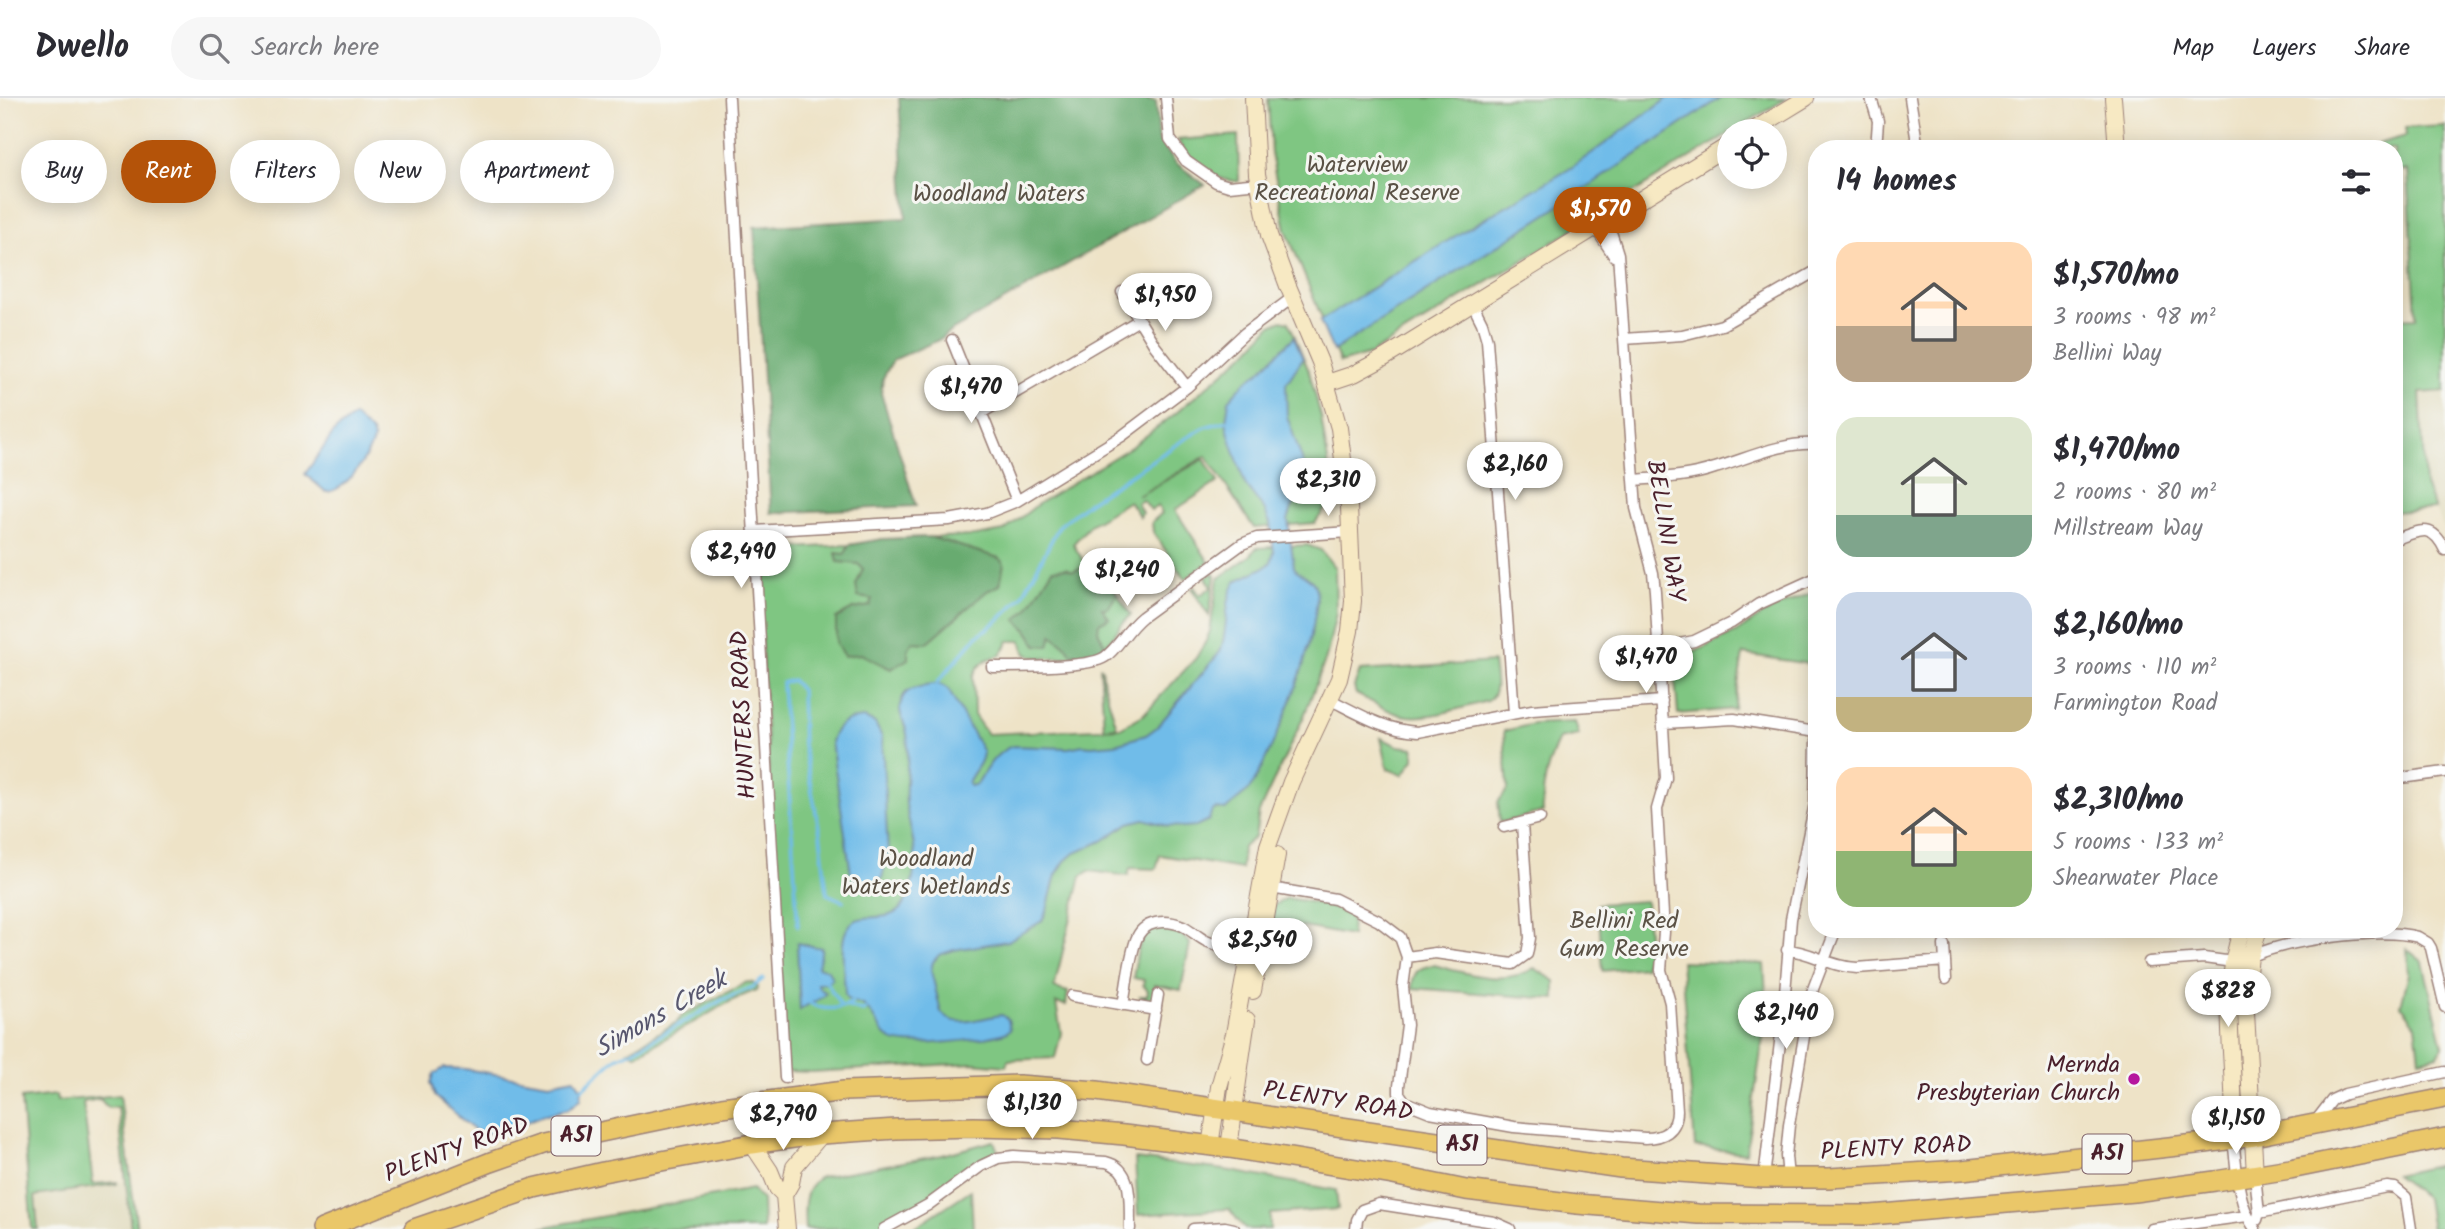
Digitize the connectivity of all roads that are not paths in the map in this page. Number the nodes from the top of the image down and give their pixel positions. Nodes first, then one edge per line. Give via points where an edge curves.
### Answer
1 (729, 98) edge
2 (1166, 98) edge
3 (1253, 98) edge
4 (1805, 98) edge
5 (1871, 98) edge
6 (1910, 98) edge
7 (2113, 98) edge
8 (1771, 119) edge
9 (1877, 140) edge
10 (1917, 140) edge
11 (2116, 140) edge
12 (1717, 152) edge
13 (1259, 183) junction
14 (1599, 225) junction
15 (1808, 276) edge
16 (1122, 292) dead end
17 (1292, 298) junction
18 (1472, 303) junction
19 (1139, 320) junction
20 (1624, 339) junction
21 (952, 340) dead end
22 (1327, 383) junction
23 (1187, 387) junction
24 (982, 412) junction
25 (1808, 444) edge
26 (1634, 480) junction
27 (1017, 500) junction
28 (754, 531) junction
29 (1350, 532) junction
30 (2403, 536) edge
31 (2445, 550) edge
32 (1808, 583) edge
33 (1659, 648) junction
34 (992, 667) dead end
35 (1331, 700) junction
36 (1662, 701) junction
37 (1514, 713) junction
38 (1664, 723) junction
39 (1808, 731) edge
40 (2445, 772) edge
41 (2403, 778) edge
42 (1540, 818) dead end
43 (1522, 824) junction
44 (1504, 827) dead end
45 (1808, 839) edge
46 (1266, 887) junction
47 (2403, 937) edge
48 (1832, 938) edge
49 (2248, 938) edge
50 (2252, 938) edge
51 (2265, 938) edge
52 (2330, 938) edge
53 (1944, 945) dead end
54 (2279, 945) junction
55 (1787, 950) junction
56 (1254, 951) junction
57 (1408, 957) junction
58 (2250, 957) junction
59 (1945, 961) junction
60 (1823, 962) junction
61 (2149, 962) dead end
62 (2233, 962) junction
63 (1946, 979) dead end
64 (1158, 995) dead end
65 (1072, 996) dead end
66 (1123, 1005) junction
67 (2445, 1007) edge
68 (1156, 1010) junction
69 (1147, 1060) dead end
70 (2445, 1072) edge
71 (785, 1078) dead end
72 (2445, 1098) edge
73 (1225, 1109) junction
74 (2314, 1124) junction
75 (822, 1134) junction
76 (2254, 1136) junction
77 (2445, 1138) edge
78 (2234, 1139) junction
79 (752, 1144) junction
80 (1219, 1147) junction
81 (2247, 1177) junction
82 (1764, 1178) junction
83 (1788, 1178) junction
84 (784, 1195) junction
85 (2259, 1213) junction
86 (2246, 1216) junction
87 (322, 1229) edge
88 (414, 1229) edge
89 (787, 1229) edge
90 (884, 1229) edge
91 (1130, 1229) edge
92 (1193, 1229) edge
93 (1234, 1229) edge
94 (1356, 1229) edge
95 (1510, 1229) edge
96 (2152, 1229) edge
97 (2255, 1229) edge
98 (2412, 1229) edge

1 - 28 street, HUNTERS ROAD
2 - 13 street via 1170,139 1186,161 1229,186
3 - 13 street
4 - 8 street
5 - 9 street via 1878,121
6 - 10 street
7 - 11 street
12 - 14 street
13 - 17 street via 1269,235
14 - 18 street
14 - 20 street, BELLINI WAY via 1619,265
15 - 20 street via 1715,328
16 - 19 street
17 - 22 street
17 - 23 street via 1245,333
18 - 22 street via 1367,368
18 - 37 street via 1487,340
19 - 23 street
19 - 24 street
20 - 26 street, BELLINI WAY
21 - 24 street
22 - 29 street via 1343,453
23 - 27 street via 1122,436
24 - 27 street
25 - 26 street via 1791,444 1690,474
26 - 33 street, BELLINI WAY via 1637,517 1653,573
27 - 28 street via 987,513 949,520
28 - 71 street, HUNTERS ROAD
29 - 34 street via 1257,538 1242,544 1128,628 1102,660
29 - 35 street via 1350,631
30 - 31 street via 2430,531
32 - 33 street via 1694,641
33 - 36 street, BELLINI WAY
35 - 37 street via 1398,731 1438,730
35 - 46 street via 1268,846
36 - 37 street
36 - 38 street, BELLINI WAY
38 - 39 street via 1734,719
38 - 57 street, BELLINI WAY via 1666,778 1657,809 1664,932 1661,970 1670,1003 1678,1111 1676,1124 1668,1133 1645,1138 1514,1127 1419,1109 1405,1102 1399,1086 1407,1026 1403,987
40 - 41 street
42 - 43 street
43 - 44 street
43 - 57 street via 1530,938 1523,959 1508,964 1435,953
45 - 55 street
46 - 56 street
46 - 57 street via 1347,904 1393,930
47 - 67 street via 2418,937 2431,948
48 - 60 street
49 - 62 street
50 - 58 street
51 - 54 street
52 - 54 street
53 - 59 street
54 - 58 street
55 - 60 street
55 - 82 street
56 - 66 street via 1207,942 1171,922 1148,926 1135,941
56 - 73 street via 1234,1034
58 - 76 street via 2246,1004
59 - 60 street via 1857,968
59 - 63 street
60 - 83 street via 1808,1013 1789,1125
61 - 62 street via 2204,958
62 - 78 street via 2229,1010
64 - 68 street
65 - 66 street
66 - 68 street
68 - 69 street
70 - 74 street via 2345,1094 2332,1100
72 - 74 highway, PLENTY ROAD / A51
73 - 80 street
73 - 82 highway, PLENTY ROAD / A51 via 1621,1168
73 - 87 highway, PLENTY ROAD / A51 via 1019,1085 815,1094 722,1107 543,1144
74 - 76 highway, PLENTY ROAD / A51
75 - 79 highway, A51
75 - 80 highway, A51 via 974,1127 1047,1129
75 - 84 street via 794,1167
76 - 78 highway, PLENTY ROAD / A51
76 - 81 street
77 - 81 highway, A51
78 - 81 street
78 - 83 highway, PLENTY ROAD / A51 via 2010,1166
79 - 84 street
79 - 88 highway, A51 via 534,1188
80 - 81 highway, A51 via 1466,1190 1698,1214 1871,1215 2134,1192
81 - 85 street
81 - 86 street
82 - 83 highway, PLENTY ROAD / A51
84 - 89 street
85 - 97 street
85 - 98 street via 2395,1188 2406,1197
86 - 96 street
86 - 97 street
90 - 91 street via 928,1205 986,1163 1014,1156 1118,1166 1128,1187
92 - 93 street
94 - 95 street via 1362,1210 1379,1205 1494,1222

